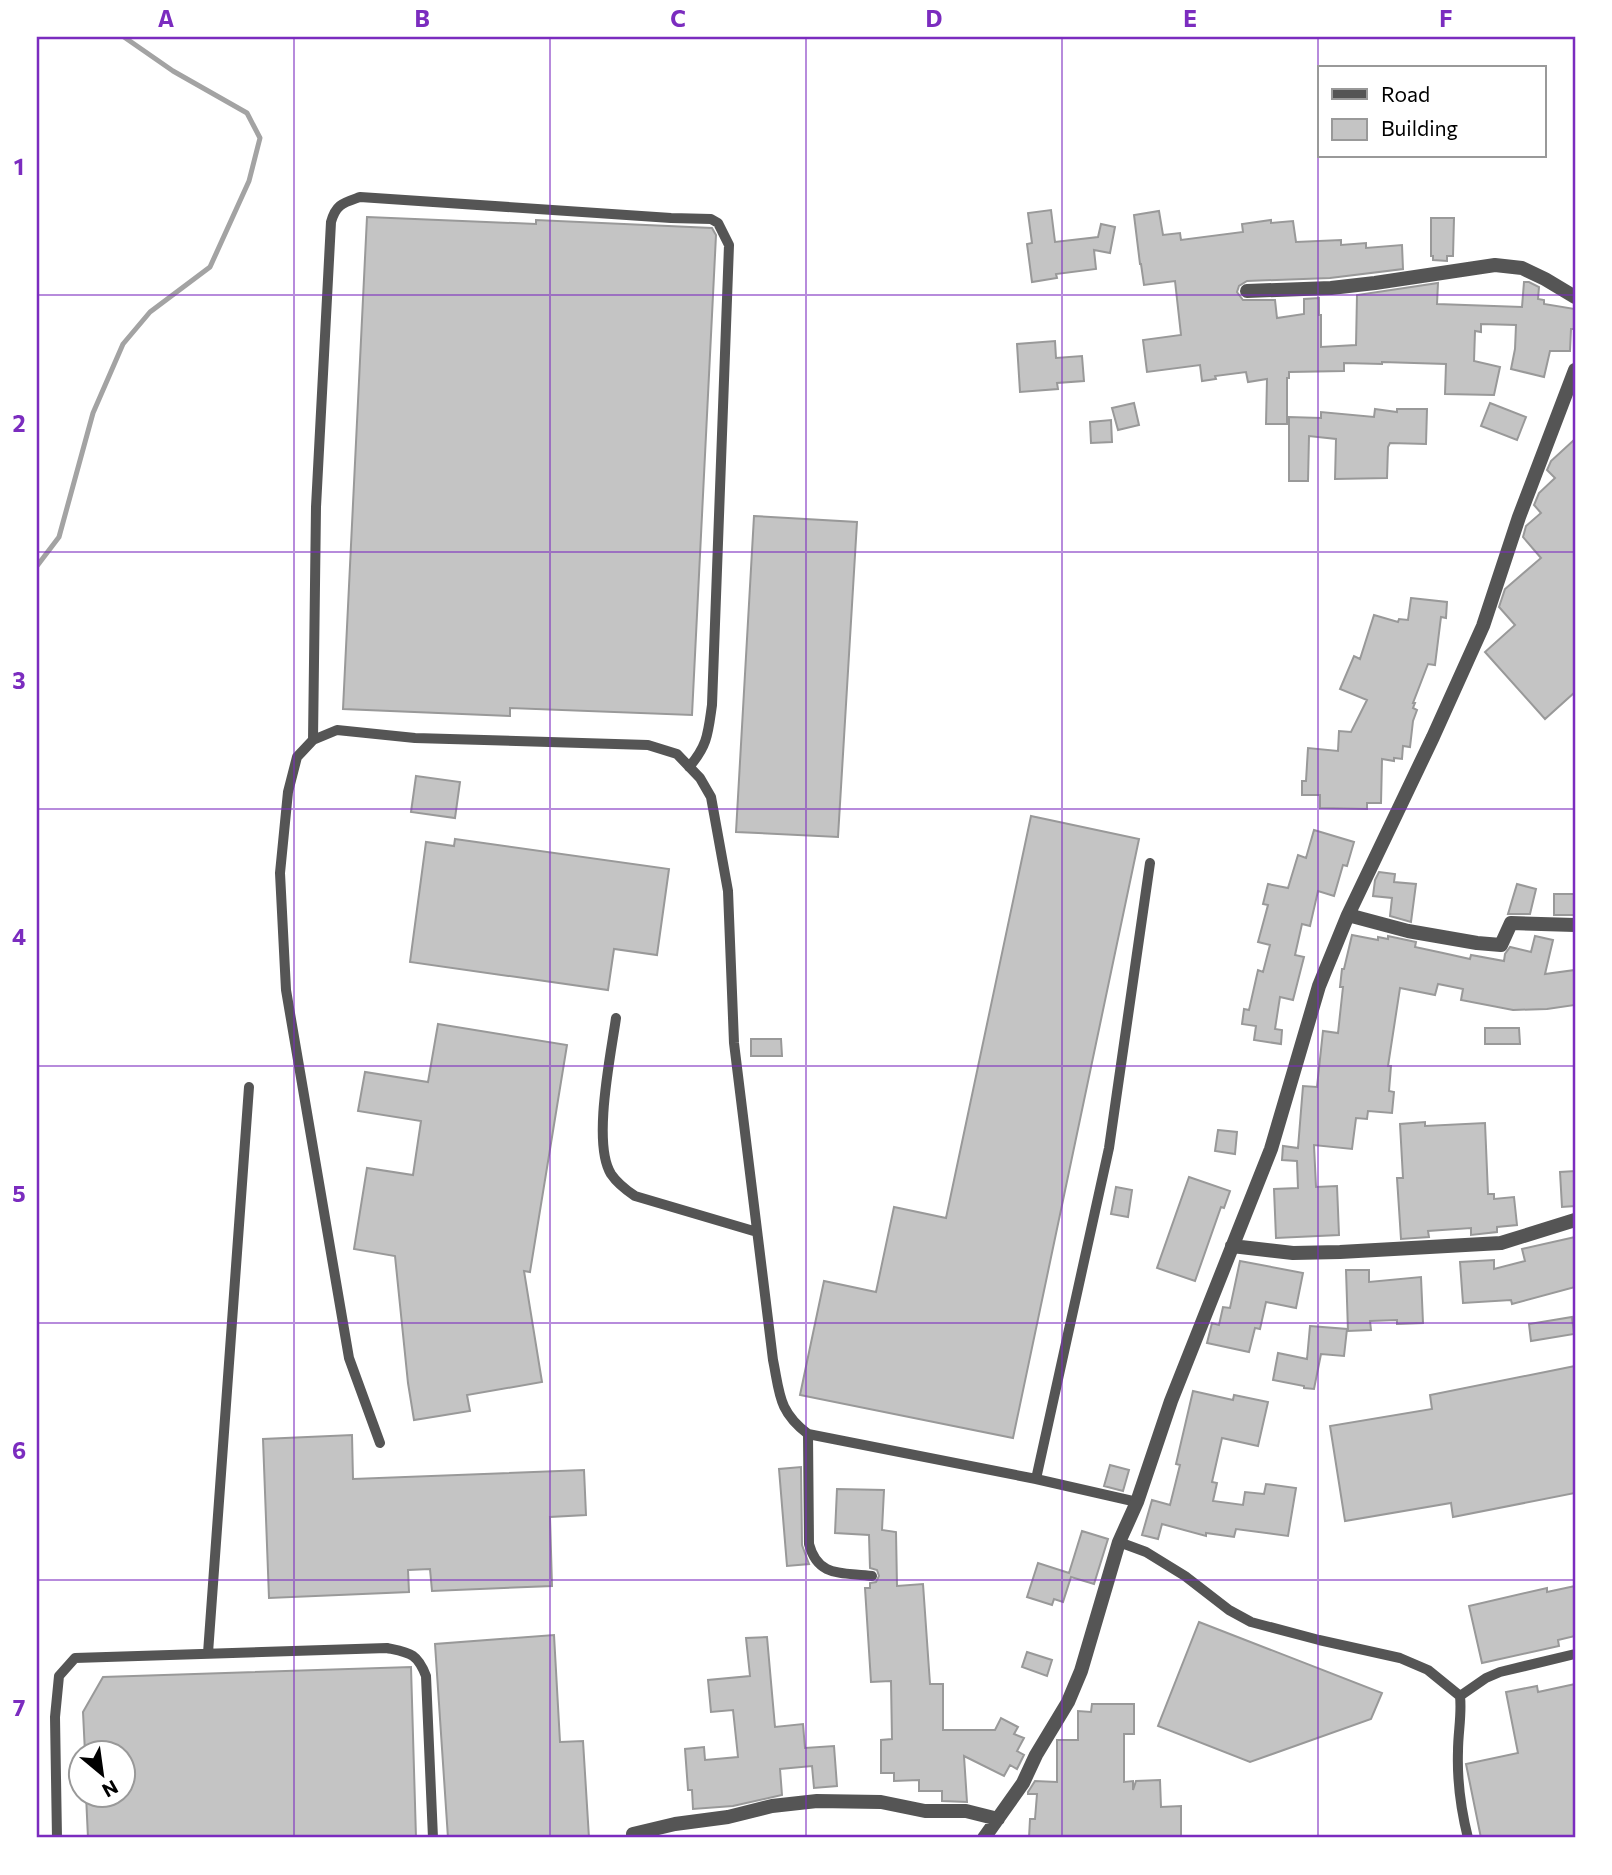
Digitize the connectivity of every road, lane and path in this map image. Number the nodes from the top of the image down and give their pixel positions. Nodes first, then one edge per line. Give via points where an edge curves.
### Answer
1 (1247, 292) dead end
2 (1575, 298) edge
3 (1575, 370) edge
4 (313, 740) junction
5 (689, 767) junction
6 (1150, 863) dead end
7 (1348, 915) junction
8 (1575, 925) edge
9 (616, 1018) dead end
10 (249, 1087) dead end
11 (1575, 1220) edge
12 (757, 1233) junction
13 (1232, 1246) junction
14 (808, 1434) junction
15 (380, 1443) dead end
16 (1036, 1479) junction
17 (1137, 1502) junction
18 (1119, 1542) junction
19 (872, 1576) dead end
20 (208, 1653) junction
21 (1575, 1654) edge
22 (1460, 1696) junction
23 (998, 1819) junction
24 (633, 1834) dead end
25 (57, 1838) edge
26 (433, 1838) edge
27 (984, 1838) edge
28 (1468, 1838) edge

1 - 2 street via 1342,287 1495,265 1522,268
3 - 7 street via 1483,626
4 - 5 lane via 337,730 415,738 648,745 677,754
4 - 5 lane via 316,507 335,210 360,198 711,219 729,245 712,705 708,739
4 - 15 lane via 297,757 288,792 280,873 286,990 349,1357
5 - 12 lane via 711,797 728,891 734,1043
6 - 16 lane via 1109,1148
7 - 8 street via 1408,931 1501,945 1511,923
7 - 13 street via 1319,986 1271,1149
9 - 12 lane via 603,1127 610,1174 635,1196
10 - 20 lane
11 - 13 street via 1501,1243 1293,1253
12 - 14 lane via 782,1404 792,1422
13 - 17 street
14 - 16 lane
14 - 19 lane via 813,1557 825,1570
16 - 17 lane
17 - 18 street
18 - 22 lane via 1146,1552 1251,1622 1400,1658 1428,1670
18 - 23 street via 1068,1702
20 - 25 lane via 75,1658 59,1676
20 - 26 lane via 387,1648 411,1654 426,1676
21 - 22 lane via 1500,1672
22 - 28 lane via 1457,1749 1461,1811
23 - 24 street via 881,1802 817,1801
23 - 27 street

